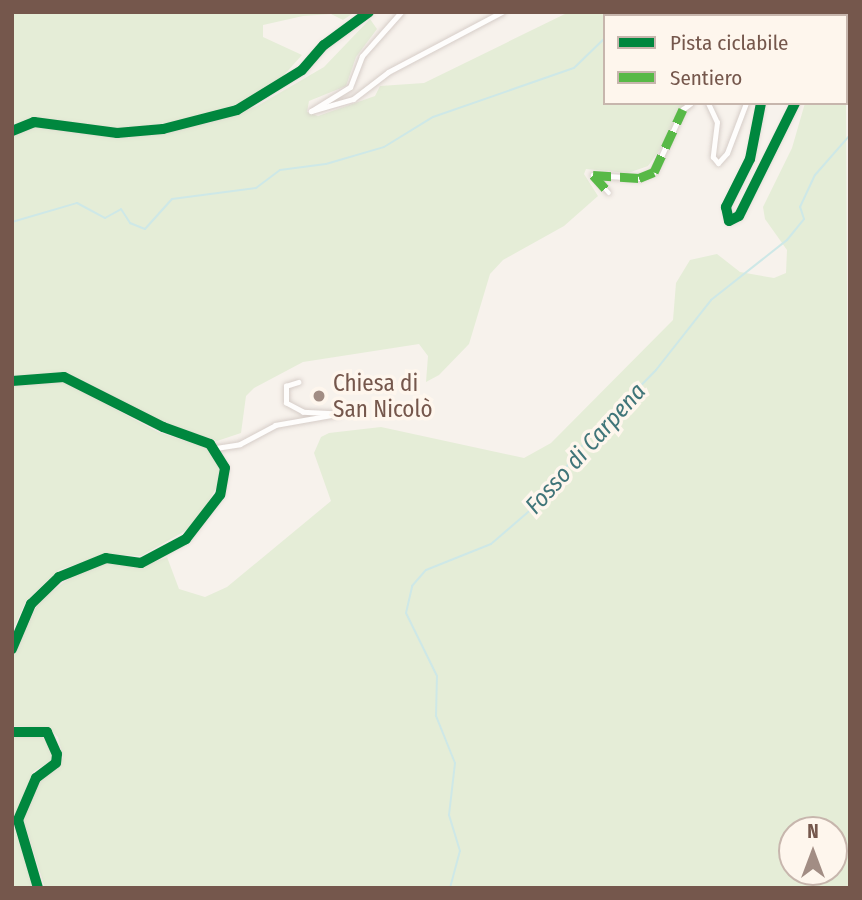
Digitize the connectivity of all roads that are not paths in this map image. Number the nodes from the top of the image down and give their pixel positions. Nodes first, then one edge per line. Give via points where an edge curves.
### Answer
1 (369, 12) edge
2 (401, 12) edge
3 (502, 12) edge
4 (850, 72) edge
5 (850, 86) edge
6 (688, 105) edge
7 (709, 105) edge
8 (745, 105) edge
9 (761, 105) edge
10 (794, 105) edge
11 (683, 109) joint
12 (12, 131) edge
13 (593, 175) joint
14 (609, 192) dead end
15 (12, 382) edge
16 (298, 383) dead end
17 (216, 448) junction
18 (12, 649) edge
19 (12, 732) edge
20 (38, 888) edge

1 - 12 street via 271,93 228,113 182,126 117,133 47,122
2 - 3 street via 362,56 350,88 313,105 312,111 353,99 405,62
4 - 5 street
6 - 11 street
7 - 8 street via 717,122 713,158 718,163 724,160
9 - 10 street via 750,159 726,207 729,221 739,216
11 - 13 street via 654,172 639,178
13 - 14 street
15 - 17 street via 64,377
16 - 17 street via 286,386 286,403 303,412 339,413 275,425 240,444
17 - 18 street via 225,468 222,491 186,539 141,563 106,558 60,577 31,604
19 - 20 street via 47,732 57,754 54,764 36,778 18,820

